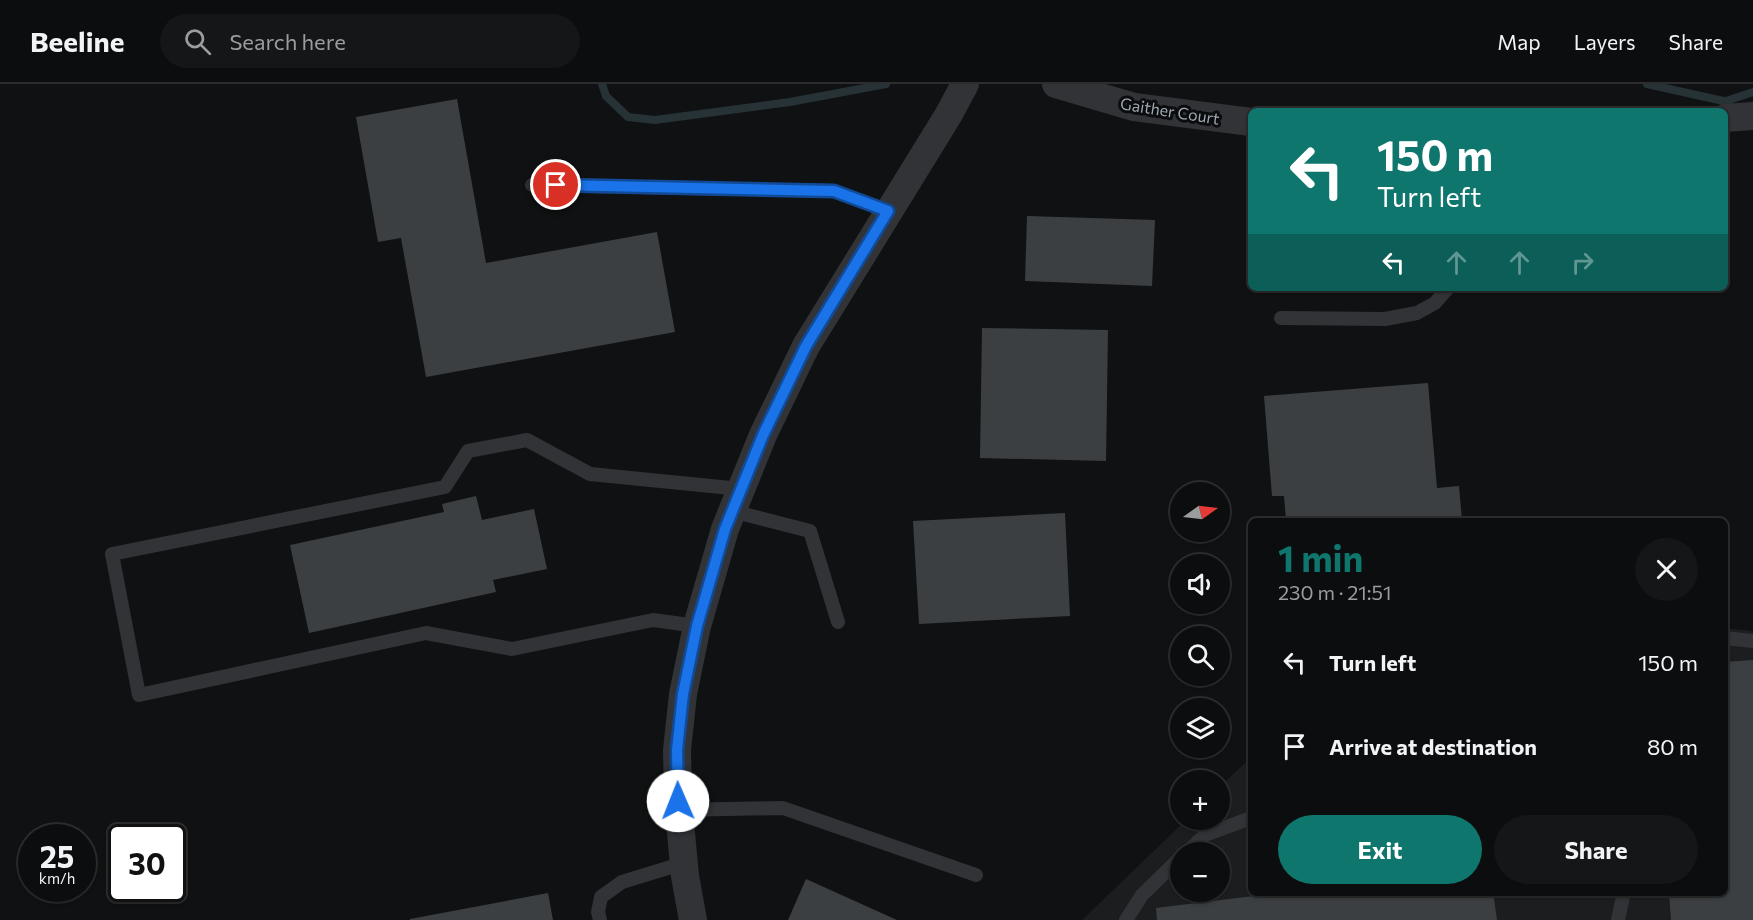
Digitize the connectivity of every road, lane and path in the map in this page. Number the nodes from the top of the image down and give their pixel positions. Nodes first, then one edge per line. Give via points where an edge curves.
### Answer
1 (965, 84) edge
2 (1056, 84) edge
3 (1753, 116) edge
4 (1728, 118) edge
5 (1248, 122) edge
6 (532, 185) dead end
7 (888, 211) junction
8 (1445, 291) edge
9 (1281, 318) dead end
10 (737, 500) junction
11 (838, 622) dead end
12 (697, 626) junction
13 (1728, 638) edge
14 (1753, 641) edge
15 (679, 810) junction
16 (1248, 819) edge
17 (1198, 842) edge
18 (684, 863) junction
19 (1170, 868) edge
20 (976, 875) dead end
21 (1623, 896) edge
22 (600, 920) edge
23 (693, 920) edge
24 (1126, 920) edge
25 (1618, 920) edge

1 - 7 street
2 - 5 street, Gaither Court via 1134,107
3 - 4 street
6 - 7 lane via 834,191
7 - 10 street via 806,346
8 - 9 lane via 1417,314 1385,320
10 - 11 lane via 810,531
10 - 12 street
10 - 12 lane via 590,474 527,440 468,451 445,487 112,554 139,695 426,633 512,649 653,620
12 - 15 street via 677,750
13 - 14 lane
15 - 18 street
15 - 20 lane via 783,808
16 - 17 lane via 1205,835
18 - 22 lane via 622,882 601,897
18 - 23 street
19 - 24 lane via 1142,895
21 - 25 lane

